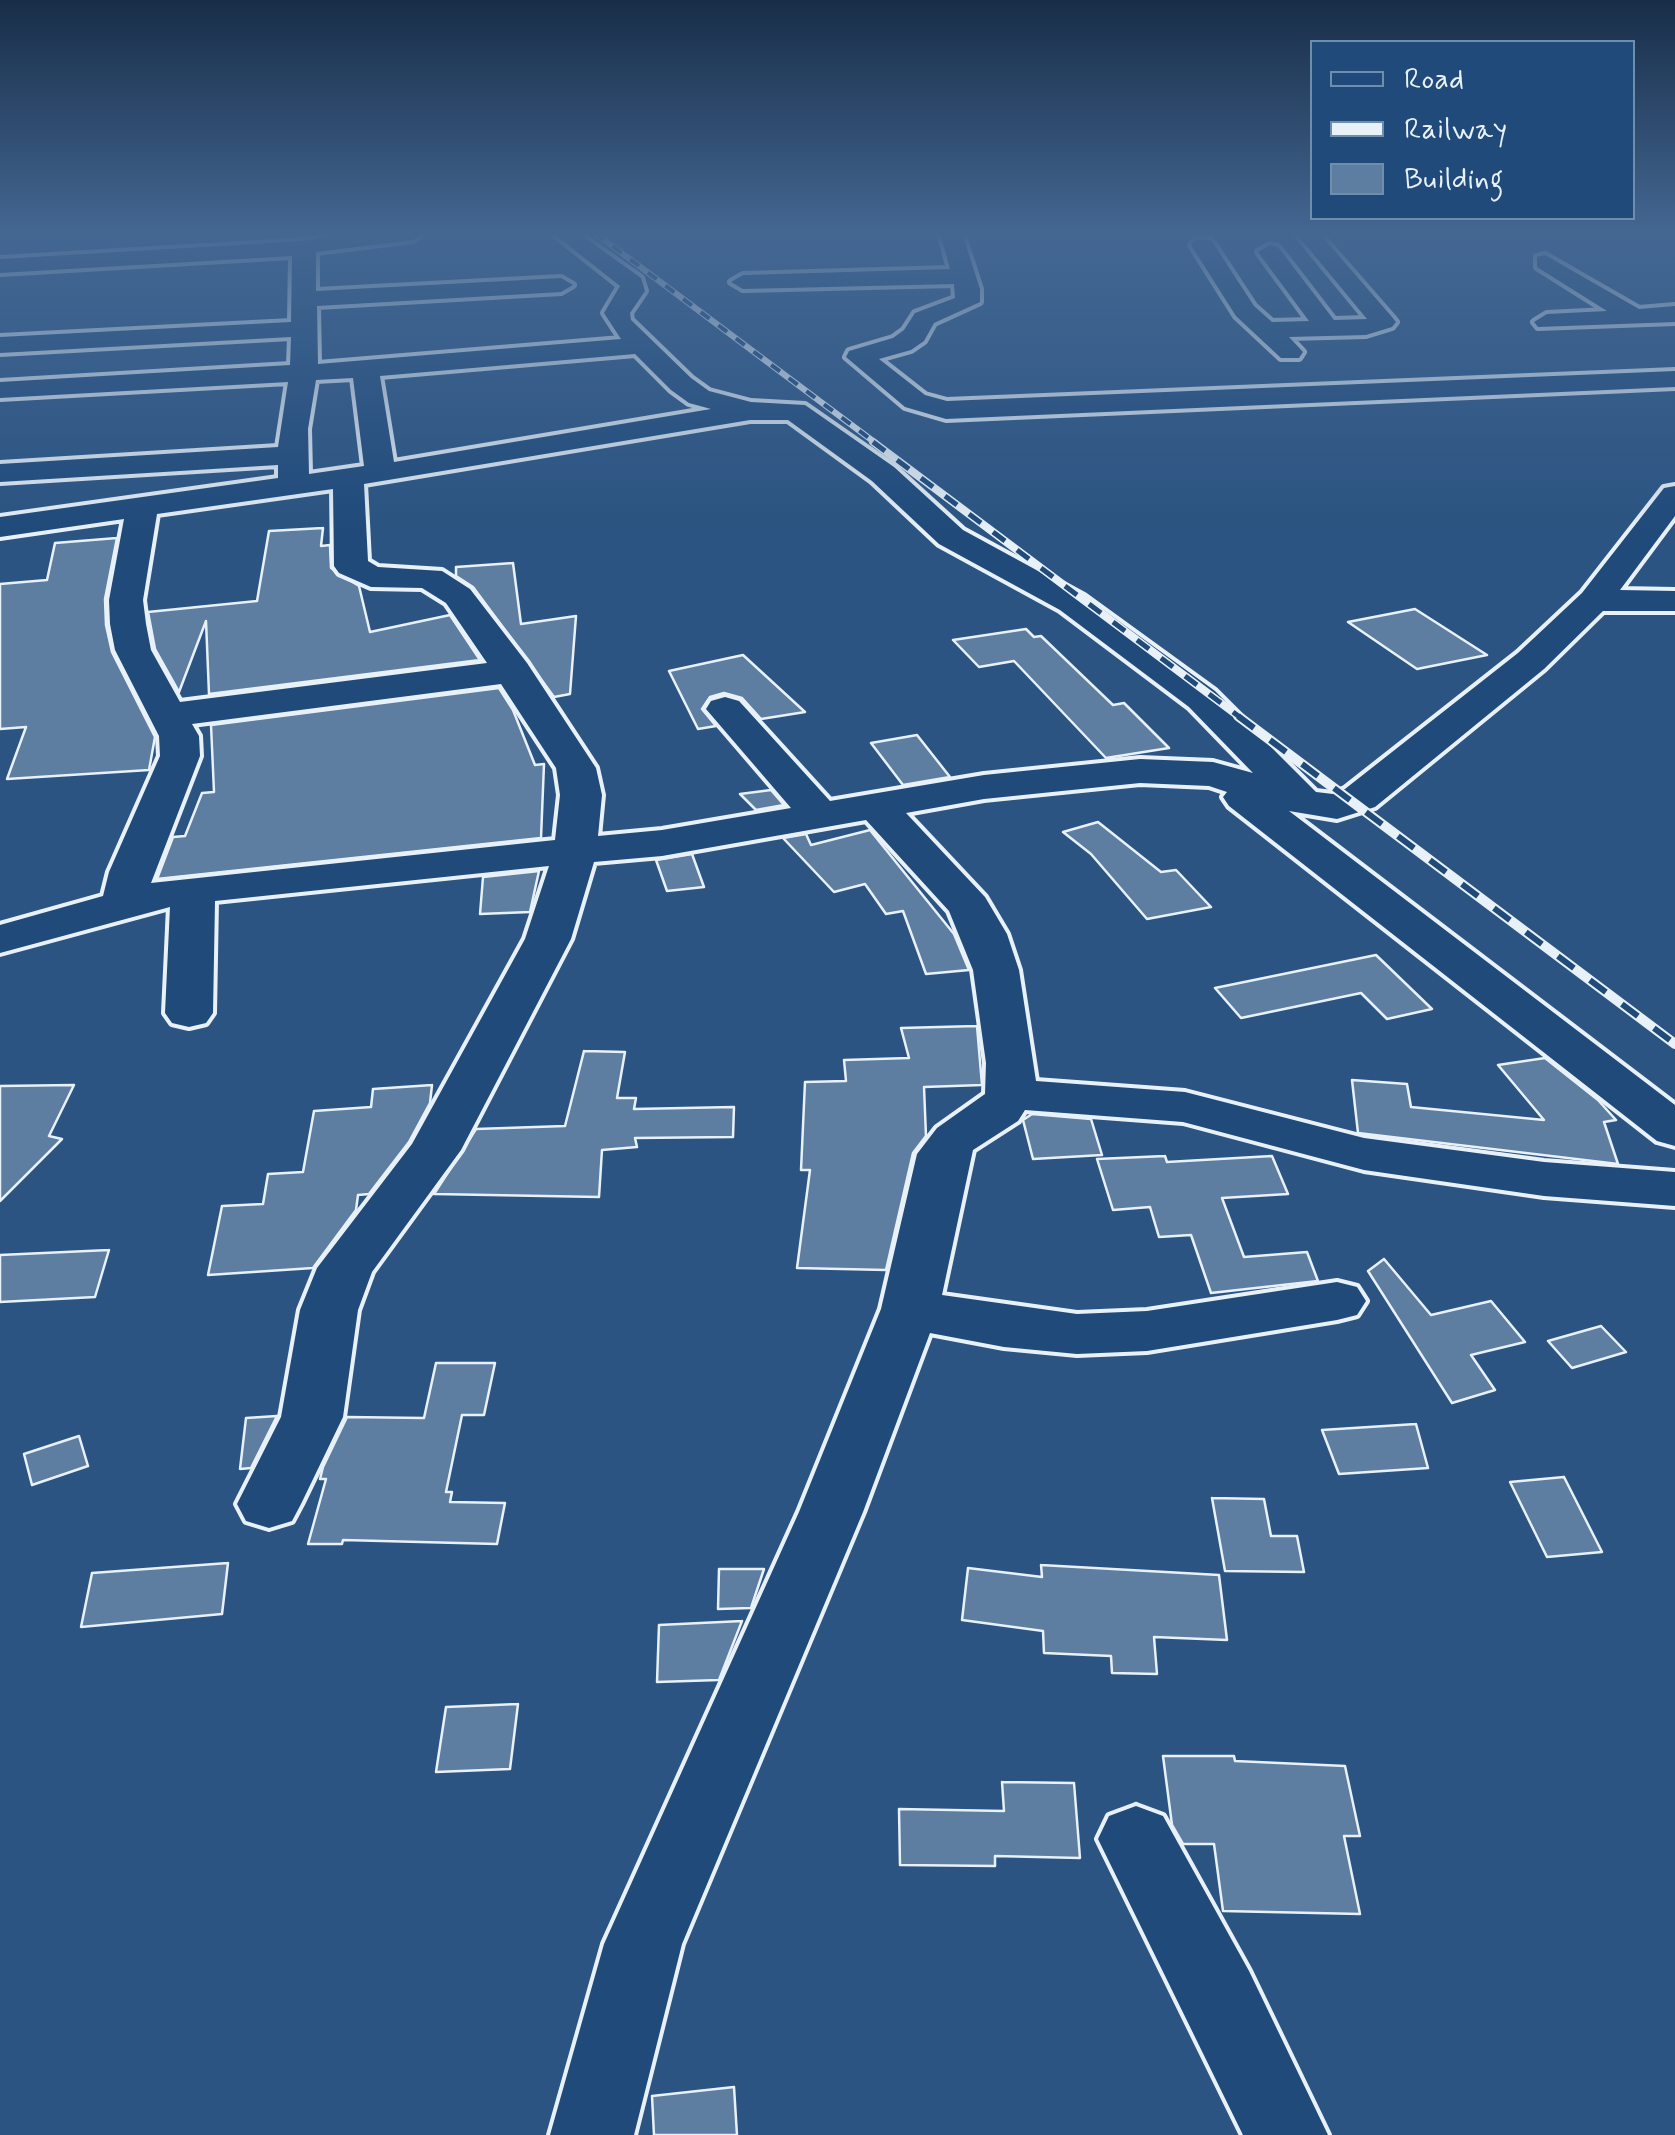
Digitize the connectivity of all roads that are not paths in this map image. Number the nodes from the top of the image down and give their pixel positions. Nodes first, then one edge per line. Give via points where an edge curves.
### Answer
1 (118, 333) edge
2 (303, 333) edge
3 (631, 333) edge
4 (916, 333) edge
5 (1268, 333) edge
6 (2, 345) edge
7 (642, 345) junction
8 (364, 368) junction
9 (1675, 379) edge
10 (302, 384) junction
11 (0, 390) edge
12 (1318, 393) junction
13 (750, 410) junction
14 (0, 416) edge
15 (292, 455) junction
16 (0, 473) edge
17 (364, 474) junction
18 (294, 487) junction
19 (1675, 495) edge
20 (142, 509) junction
21 (0, 528) edge
22 (1594, 600) junction
23 (1675, 601) edge
24 (514, 671) junction
25 (725, 709) dead end
26 (170, 714) junction
27 (1213, 774) junction
28 (1306, 803) junction
29 (849, 812) junction
30 (575, 853) junction
31 (193, 890) junction
32 (124, 902) junction
33 (0, 939) edge
34 (189, 1013) dead end
35 (1010, 1094) junction
36 (1675, 1130) edge
37 (1675, 1189) edge
38 (1337, 1300) dead end
39 (910, 1309) junction
40 (269, 1504) dead end
41 (1136, 1839) dead end
42 (592, 2135) edge
43 (1286, 2135) edge

1 - 6 street
2 - 10 street
3 - 7 street
4 - 12 street via 859,357 931,407 964,411
5 - 12 street
7 - 8 street via 426,354
7 - 13 street via 688,392
8 - 10 street
8 - 17 street
9 - 12 street
10 - 11 street
10 - 14 street
10 - 15 street
13 - 17 street
13 - 28 street via 795,411 894,484 951,537 1090,616 1202,700
15 - 16 street
15 - 18 street
17 - 18 street
17 - 24 street via 352,566 371,578 430,578 447,586
18 - 20 street
19 - 22 street
20 - 21 street
20 - 26 street via 131,556 128,624 133,650
22 - 23 street
22 - 28 street via 1531,661 1360,798 1337,807
24 - 26 street
24 - 30 street via 576,768 582,794
25 - 29 street
26 - 32 street via 180,756
27 - 28 street
27 - 29 street via 1140,771 984,787
27 - 36 street
29 - 30 street
29 - 35 street via 969,906 984,934 1001,1001
30 - 31 street
30 - 40 street via 548,939 459,1108 344,1268 329,1310 312,1417
31 - 32 street
31 - 34 street
32 - 33 street
35 - 37 street via 1185,1107 1364,1154
35 - 39 street via 1000,1110 942,1154
38 - 39 street via 1147,1331 1077,1334
39 - 42 street via 831,1512 643,1944
41 - 43 street

